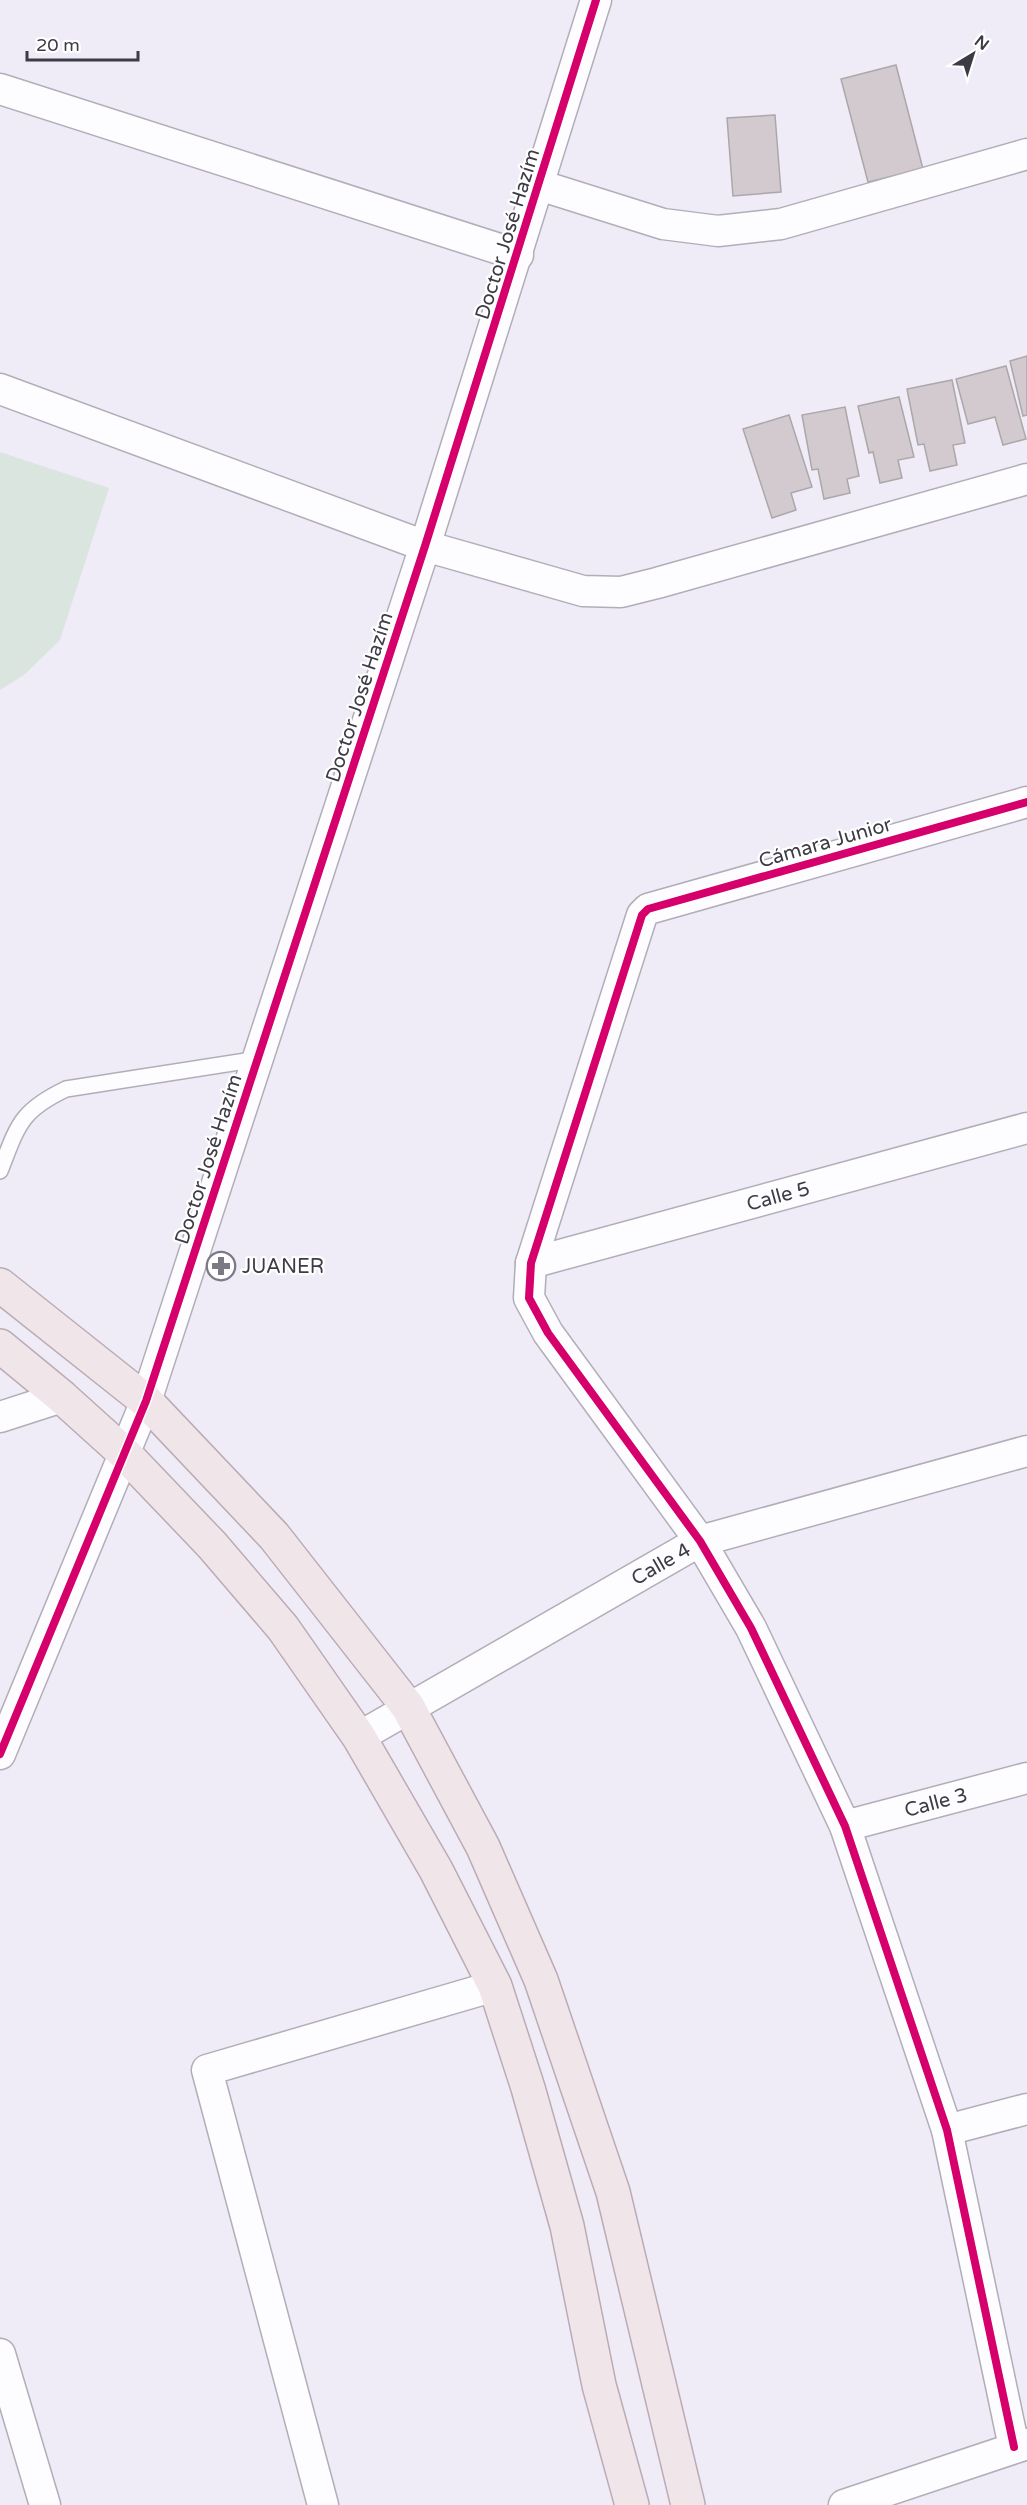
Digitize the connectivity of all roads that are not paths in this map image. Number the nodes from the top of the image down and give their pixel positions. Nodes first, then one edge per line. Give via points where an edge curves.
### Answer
1 (596, 0) edge
2 (0, 89) edge
3 (1027, 154) edge
4 (539, 185) junction
5 (518, 255) junction
6 (0, 388) edge
7 (1027, 479) edge
8 (425, 546) junction
9 (1027, 802) edge
10 (258, 1059) junction
11 (1027, 1128) edge
12 (0, 1171) edge
13 (531, 1263) junction
14 (0, 1285) edge
15 (0, 1346) edge
16 (62, 1397) junction
17 (147, 1401) junction
18 (0, 1417) edge
19 (1027, 1451) edge
20 (124, 1453) junction
21 (700, 1541) junction
22 (408, 1707) junction
23 (359, 1737) junction
24 (0, 1754) edge
25 (1027, 1778) edge
26 (845, 1826) junction
27 (495, 1986) junction
28 (1027, 2109) edge
29 (947, 2130) junction
30 (0, 2354) edge
31 (7, 2406) edge
32 (1021, 2446) edge
33 (901, 2496) edge
34 (45, 2505) edge
35 (323, 2505) edge
36 (632, 2505) edge
37 (688, 2505) edge
38 (844, 2505) edge

1 - 4 street, Doctor José Hazím
2 - 5 street
3 - 4 street via 781,224 718,231 663,224
4 - 5 street, Doctor José Hazím
5 - 8 street, Doctor José Hazím
6 - 8 street
7 - 8 street via 621,592 583,591
8 - 10 street, Doctor José Hazím
9 - 13 street, Cámara Junior via 648,909 638,922
10 - 12 lane via 66,1089 38,1103 17,1128
10 - 17 street, Doctor José Hazím
11 - 13 street, Calle 5
13 - 21 street via 529,1298 548,1333
14 - 17 main road
15 - 16 main road
16 - 18 street
16 - 20 main road
17 - 20 street, Doctor José Hazím
17 - 22 main road via 274,1536
19 - 21 street, Calle 4
20 - 23 main road via 212,1545 283,1628
20 - 24 street, Doctor José Hazím
21 - 22 street, Calle 4
21 - 26 street via 751,1628
22 - 23 street, Calle 4
22 - 37 main road via 483,1847 541,1980 613,2192
23 - 27 main road via 436,1870
25 - 26 street, Calle 3
26 - 29 street
27 - 35 street via 207,2070
27 - 36 main road via 567,2226 599,2385
28 - 29 street
29 - 32 street
30 - 31 street
31 - 34 street
32 - 33 street
33 - 38 street

